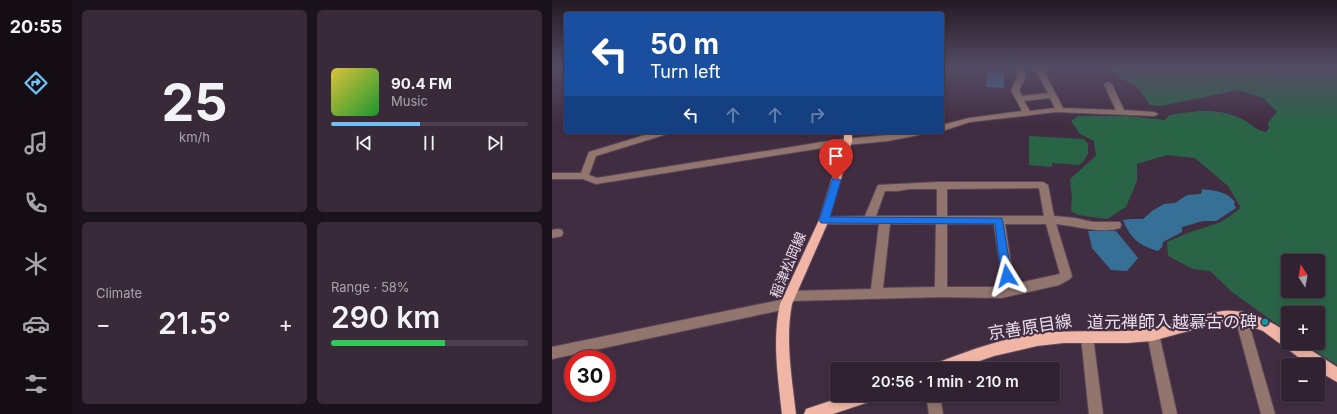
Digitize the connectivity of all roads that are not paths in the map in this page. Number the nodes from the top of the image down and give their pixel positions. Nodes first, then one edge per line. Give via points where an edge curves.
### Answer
1 (1017, 86) edge
2 (1048, 86) edge
3 (1109, 86) edge
4 (1052, 95) junction
5 (1020, 99) junction
6 (1061, 110) junction
7 (1121, 112) junction
8 (1027, 113) junction
9 (1154, 114) dead end
10 (944, 127) edge
11 (657, 134) edge
12 (909, 134) edge
13 (848, 137) edge
14 (552, 176) edge
15 (584, 176) junction
16 (942, 185) junction
17 (824, 220) junction
18 (869, 220) junction
19 (885, 220) junction
20 (942, 220) junction
21 (999, 220) junction
22 (1050, 220) junction
23 (1116, 225) dead end
24 (1009, 290) junction
25 (941, 292) junction
26 (876, 294) junction
27 (788, 300) junction
28 (1241, 317) junction
29 (1153, 334) junction
30 (1281, 335) edge
31 (1087, 336) junction
32 (1299, 350) edge
33 (552, 353) edge
34 (958, 362) edge
35 (1337, 376) edge
36 (848, 402) edge
37 (934, 402) edge
38 (790, 414) edge
39 (810, 414) edge
40 (936, 414) edge
41 (1096, 414) edge
42 (1170, 414) edge
43 (1268, 414) edge

1 - 5 street via 1015,90
2 - 4 street
3 - 7 street
4 - 5 street
4 - 6 street
5 - 8 street
6 - 7 street
6 - 8 street
7 - 9 street
8 - 10 street via 969,120
11 - 15 street via 592,154
12 - 13 street via 888,138
13 - 15 street via 596,181
13 - 17 main road, 稲津松岡線
14 - 15 street
16 - 18 street via 881,187
16 - 20 street
16 - 22 street via 1043,184
17 - 18 street
17 - 27 main road, 稲津松岡線
18 - 19 street
19 - 20 street
19 - 26 street
20 - 21 street
20 - 25 street
21 - 22 street
21 - 24 street
22 - 23 street via 1093,226
22 - 24 street via 1066,276 1059,280
24 - 25 street via 1001,294
25 - 26 street
26 - 27 street
27 - 33 street
27 - 38 main road, 稲津松岡線 via 783,319 783,360
28 - 29 main road, 京善原目線 via 1208,319
28 - 30 main road, 京善原目線 via 1271,327
28 - 43 street
29 - 31 main road, 京善原目線 via 1131,337
29 - 42 street
31 - 34 main road, 京善原目線 via 1021,343 987,351
31 - 41 street
32 - 35 main road
36 - 39 main road
37 - 40 street

